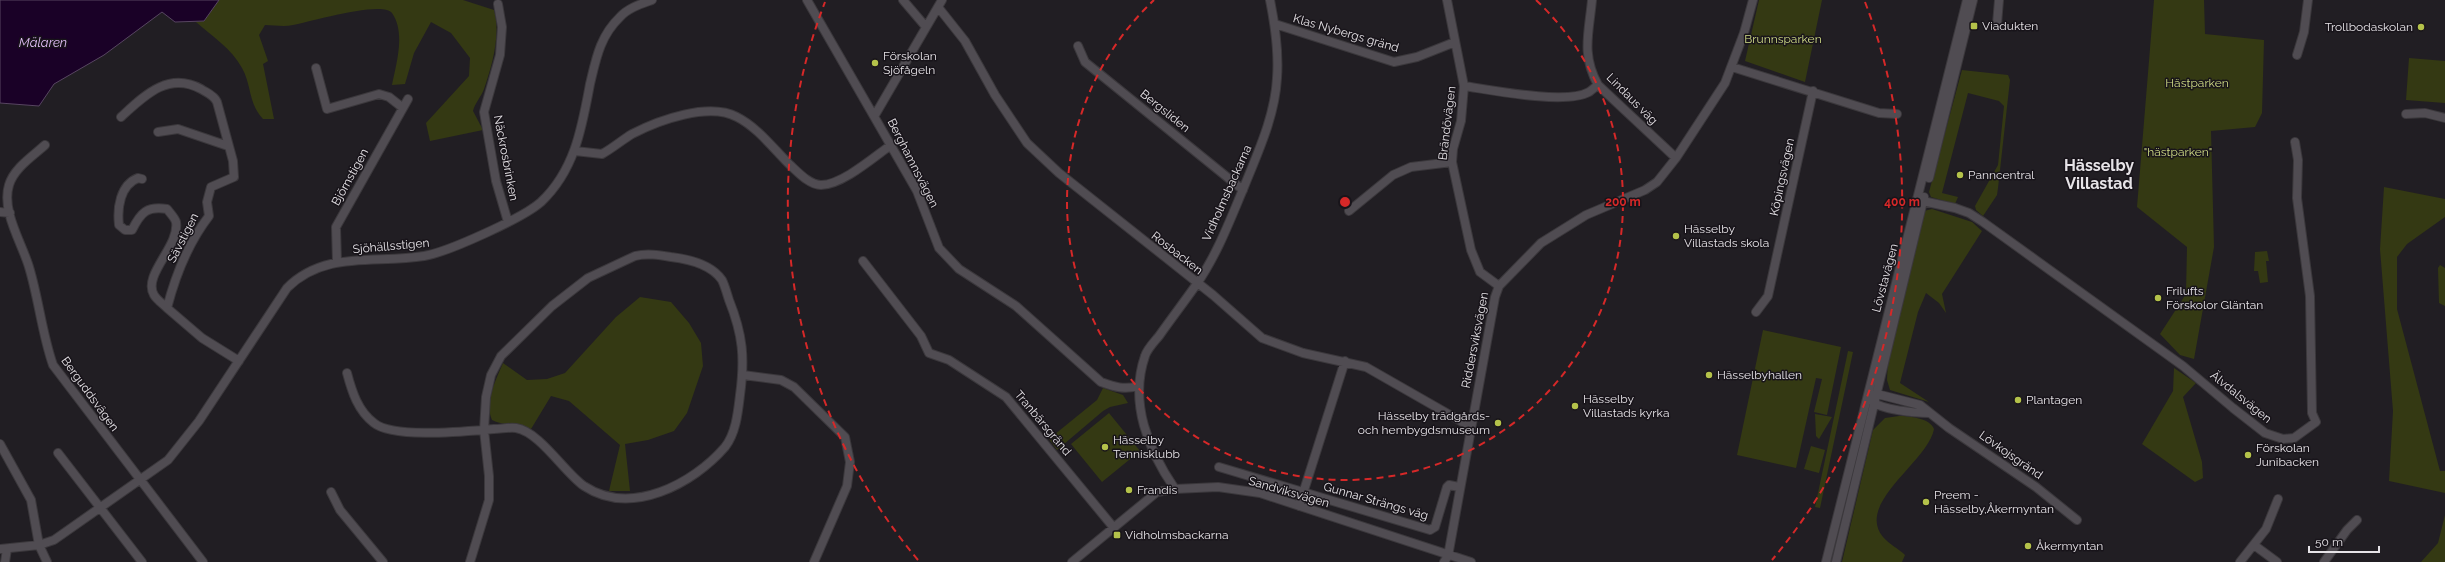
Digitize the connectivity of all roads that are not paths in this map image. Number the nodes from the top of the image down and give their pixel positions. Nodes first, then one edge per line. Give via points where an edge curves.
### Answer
1 (652, 0) edge
2 (807, 0) edge
3 (903, 0) edge
4 (1270, 0) edge
5 (1447, 0) edge
6 (1592, 0) edge
7 (1753, 0) edge
8 (1967, 0) edge
9 (1973, 0) edge
10 (1999, 0) edge
11 (2308, 0) edge
12 (940, 3) edge
13 (498, 4) dead end
14 (1275, 24) junction
15 (1997, 24) dead end
16 (926, 28) junction
17 (1455, 42) junction
18 (1078, 46) dead end
19 (2297, 55) dead end
20 (1732, 67) junction
21 (316, 68) dead end
22 (1598, 85) junction
23 (1464, 86) junction
24 (1813, 91) junction
25 (408, 100) dead end
26 (403, 108) junction
27 (1897, 114) dead end
28 (2406, 114) dead end
29 (875, 115) junction
30 (121, 117) dead end
31 (2445, 118) edge
32 (158, 132) dead end
33 (2295, 142) dead end
34 (45, 145) dead end
35 (891, 145) junction
36 (228, 146) junction
37 (575, 151) junction
38 (1676, 158) junction
39 (1452, 162) junction
40 (142, 179) dead end
41 (1243, 190) junction
42 (1920, 200) junction
43 (1348, 211) dead end
44 (0, 212) edge
45 (10, 213) junction
46 (508, 222) junction
47 (863, 261) dead end
48 (337, 262) junction
49 (1197, 284) junction
50 (1499, 286) junction
51 (167, 308) junction
52 (1756, 312) dead end
53 (239, 361) junction
54 (1345, 361) junction
55 (347, 373) dead end
56 (743, 374) junction
57 (1138, 386) junction
58 (1877, 394) junction
59 (1867, 396) junction
60 (1875, 404) junction
61 (1929, 412) junction
62 (1471, 427) junction
63 (484, 430) junction
64 (0, 444) edge
65 (58, 453) dead end
66 (1219, 467) dead end
67 (140, 479) junction
68 (1459, 487) junction
69 (1175, 489) junction
70 (331, 492) dead end
71 (1303, 492) junction
72 (2278, 499) dead end
73 (1299, 506) junction
74 (100, 507) junction
75 (2077, 520) dead end
76 (2357, 520) dead end
77 (1114, 528) junction
78 (39, 545) junction
79 (2254, 545) junction
80 (4, 549) edge
81 (1446, 559) edge
82 (5, 562) edge
83 (47, 562) edge
84 (142, 562) edge
85 (203, 562) edge
86 (383, 562) edge
87 (470, 562) edge
88 (814, 562) edge
89 (1072, 562) edge
90 (1471, 562) edge
91 (1826, 562) edge
92 (1836, 562) edge
93 (2240, 562) edge
94 (2277, 562) edge
95 (2324, 562) edge

1 - 37 street, Sjöhällsstigen via 630,9 614,23 598,48
2 - 29 street, Berghamnsvägen
3 - 16 street
4 - 14 street, Vidholmsbackarna
5 - 17 street, Brändövägen
6 - 22 street, Lindaus väg via 1587,34 1587,57 1590,71
7 - 20 street, Riddersviksvägen
8 - 42 street, Lövstavägen
9 - 42 street, Lövstavägen
10 - 15 street
11 - 19 street via 2304,32
12 - 16 street
12 - 49 street, Rosbacken via 1027,143 1059,173
13 - 46 street, Näckrosbrinken via 502,27 500,55 484,112 496,181
14 - 17 street, Klas Nybergs gränd via 1394,62 1417,57
14 - 41 street, Vidholmsbackarna via 1277,78 1272,111
16 - 29 street
17 - 23 street, Brändövägen
18 - 41 street, Bergsliden via 1086,62
20 - 24 street
20 - 38 street, Riddersviksvägen
21 - 26 street via 327,109 380,94 389,97
22 - 23 street via 1588,93 1561,97
22 - 38 street, Lindaus väg
23 - 39 street, Brändövägen via 1461,121
24 - 27 street via 1879,113
24 - 52 street, Köpingsvägen via 1768,296
25 - 26 street, Björnstigen
26 - 48 street, Björnstigen via 336,227
28 - 31 street via 2425,113
29 - 35 street, Berghamnsvägen
30 - 36 street, Sävstigen via 151,90 174,82 185,83 215,98
32 - 36 street via 178,129
33 - 42 street, Älvdalsvägen via 2298,160 2297,198 2310,296 2312,413 2316,422 2294,438 2283,440 2265,433 2183,366 1969,213
34 - 45 street, Berguddsvägen via 14,173 9,186
35 - 37 street via 848,175 829,184 819,185 806,179 756,131 737,117 708,111 688,113 632,134 602,154
35 - 57 street, Berghamnsvägen via 918,191 939,248 951,262 1016,306 1101,382 1117,388
36 - 51 street, Sävstigen via 233,161 234,177 211,187 207,202 209,216 198,230 172,290
37 - 46 street, Sjöhällsstigen via 565,171 547,195 531,209
38 - 50 street, Riddersviksvägen via 1657,182 1645,190 1586,215 1541,243
39 - 43 street via 1411,167 1393,175
39 - 50 street, Brändövägen via 1471,250 1480,272
40 - 51 street, Sävstigen via 131,181 124,191 118,212 119,225 125,230 132,230 144,212 154,207 167,209 176,221 175,234 152,280 153,294
41 - 49 street, Vidholmsbackarna via 1228,226
42 - 58 street, Lövstavägen
42 - 59 street, Lövstavägen
44 - 45 street
45 - 67 street, Berguddsvägen via 29,267 53,366
46 - 48 street, Sjöhällsstigen via 426,256
47 - 77 street, Tranbärsgränd via 921,336 929,353 949,360 1006,397
48 - 53 street, Sjöhällsstigen via 311,270 287,288
49 - 54 street, Rosbacken via 1262,338 1303,353
49 - 57 street, Vidholmsbackarna via 1145,355
50 - 62 street, Riddersviksvägen
51 - 53 street, Sävstigen via 202,338
53 - 67 street, Sjöhällsstigen via 179,447 160,467
54 - 62 street, Rosbacken via 1366,367
54 - 71 street, Gunnar Strängs väg
55 - 63 street via 353,396 367,417 378,426 394,430 437,432
56 - 63 street via 734,428 726,445 688,478 658,494 612,496 596,492 584,486 543,446 522,430
56 - 63 street via 742,339 721,280 709,269 689,259 643,254 588,278 552,306 501,356 491,375 486,397
56 - 88 street via 781,380 794,387 845,437 850,468 847,486
57 - 69 street, Vidholmsbackarna via 1138,404 1152,448 1164,474
58 - 59 street, Lövkojsgränd
58 - 60 street, Lövstavägen
58 - 61 street, Lövkojsgränd via 1920,405
59 - 60 street
59 - 91 street, Lövstavägen
60 - 61 street via 1919,413
60 - 92 street, Lövstavägen
61 - 75 street, Lövkojsgränd via 2036,487
62 - 68 street, Riddersviksvägen
63 - 87 street via 489,500
64 - 78 street via 31,500
65 - 74 street
66 - 71 street, Gunnar Strängs väg
67 - 74 street, Sjöhällsstigen
67 - 85 street, Berguddsvägen
68 - 71 street, Gunnar Strängs väg via 1447,487 1435,527 1430,530
68 - 81 street, Riddersviksvägen
69 - 73 street, Sandviksvägen via 1218,487 1260,493
69 - 77 street, Sandviksvägen via 1157,492
70 - 86 street via 340,510
71 - 73 street, Gunnar Strängs väg
72 - 79 street via 2266,529
73 - 81 street, Sandviksvägen
74 - 78 street, Sjöhällsstigen via 54,540
74 - 84 street
76 - 95 street
77 - 89 street, Sandviksvägen
78 - 80 street, Sjöhällsstigen
78 - 83 street
79 - 93 street
79 - 94 street
80 - 82 street
81 - 90 street, Sandviksvägen

